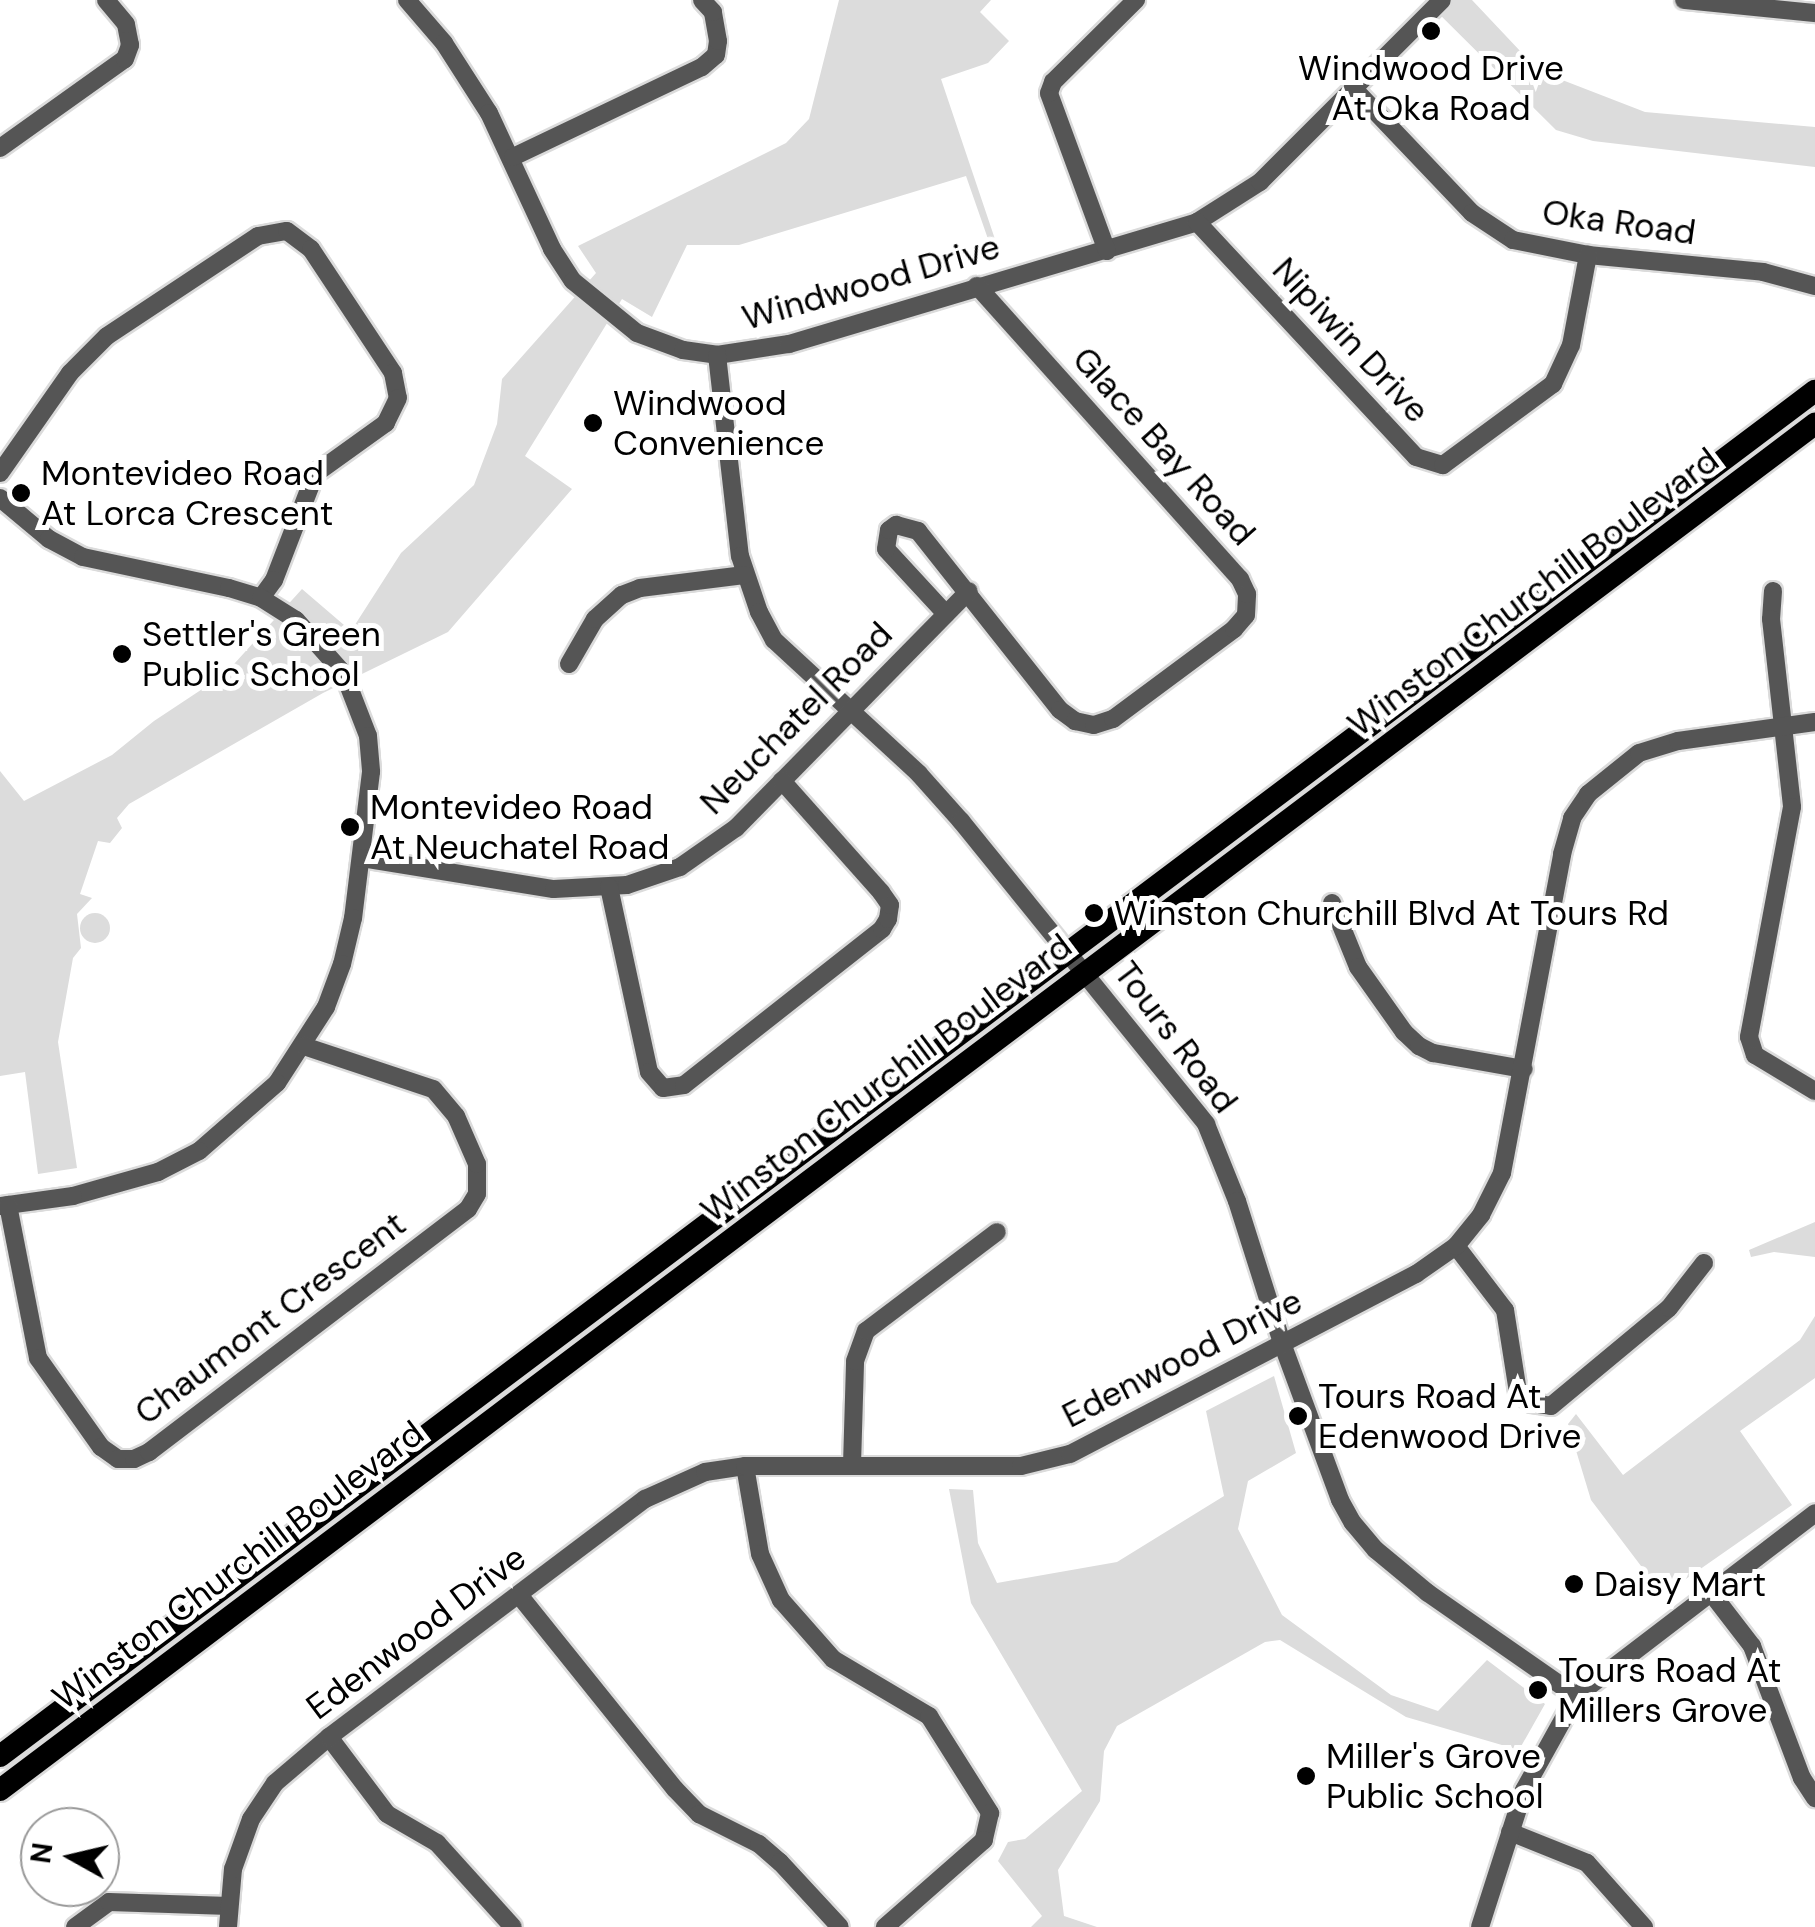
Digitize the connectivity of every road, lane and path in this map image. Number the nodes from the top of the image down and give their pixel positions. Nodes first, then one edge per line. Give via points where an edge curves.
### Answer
1 (106, 0) edge
2 (408, 0) edge
3 (702, 0) edge
4 (1136, 0) edge
5 (1442, 0) edge
6 (1684, 0) edge
7 (1815, 13) edge
8 (1354, 89) junction
9 (0, 148) edge
10 (512, 156) junction
11 (1197, 222) junction
12 (1107, 251) junction
13 (1588, 254) junction
14 (977, 286) junction
15 (1815, 286) edge
16 (717, 355) junction
17 (1815, 391) edge
18 (1815, 424) edge
19 (0, 472) edge
20 (0, 498) edge
21 (744, 575) junction
22 (969, 590) junction
23 (1772, 590) dead end
24 (261, 598) junction
25 (946, 614) junction
26 (569, 664) dead end
27 (850, 711) junction
28 (1815, 722) edge
29 (1782, 726) junction
30 (782, 781) junction
31 (362, 858) junction
32 (608, 887) junction
33 (1332, 903) dead end
34 (1068, 950) junction
35 (1085, 972) junction
36 (304, 1046) junction
37 (1524, 1069) junction
38 (1815, 1090) edge
39 (4, 1206) edge
40 (997, 1232) dead end
41 (1456, 1246) junction
42 (1704, 1263) dead end
43 (1282, 1343) junction
44 (745, 1466) junction
45 (852, 1466) junction
46 (1815, 1513) edge
47 (1712, 1594) junction
48 (520, 1595) junction
49 (1576, 1696) junction
50 (329, 1737) junction
51 (0, 1756) edge
52 (0, 1790) edge
53 (1815, 1798) edge
54 (1510, 1832) junction
55 (228, 1906) junction
56 (76, 1927) edge
57 (228, 1927) edge
58 (513, 1927) edge
59 (840, 1927) edge
60 (885, 1927) edge
61 (1480, 1927) edge
62 (1644, 1927) edge

1 - 9 street via 126,24 126,59
2 - 10 street, Windwood Drive via 444,43
3 - 10 street via 718,27 716,55 702,67
4 - 12 street via 1049,93
5 - 8 street, Windwood Drive
6 - 7 street
8 - 11 street, Windwood Drive via 1260,182
8 - 13 street, Oka Road via 1472,212 1512,240
10 - 16 street, Windwood Drive via 552,249 589,297 654,341
11 - 12 street, Windwood Drive
11 - 13 street, Nipiwin Drive via 1416,456 1442,465 1553,384 1571,345
12 - 14 street, Windwood Drive
13 - 15 street, Oka Road via 1763,272
14 - 16 street, Windwood Drive via 768,350
14 - 22 street, Glace Bay Road via 1240,579 1246,615 1113,719 1094,726 1060,710
16 - 21 street, Tours Road
17 - 34 main road, Winston Churchill Boulevard
18 - 35 main road, Winston Churchill Boulevard
19 - 24 street via 70,374 108,336 258,236 287,231 311,249 393,373 398,398 386,423 315,474
20 - 24 street via 82,557
21 - 26 street via 622,595 595,619
21 - 27 street, Tours Road via 774,640
22 - 25 street, Neuchatel Road
22 - 25 street, Glace Bay Road via 918,530 889,530 891,558
23 - 29 street
24 - 31 street via 296,620 333,657 358,704 371,772
25 - 27 street, Neuchatel Road
27 - 30 street, Neuchatel Road
27 - 34 street, Tours Road via 920,774
28 - 29 street, Edenwood Drive
29 - 37 street, Edenwood Drive via 1638,753 1588,794 1572,818 1562,854
29 - 38 street via 1792,808 1749,1037 1755,1054
30 - 32 street, Neuchatel Road via 708,851 652,878
30 - 32 street via 890,905 888,919 684,1086 664,1088 649,1072
31 - 32 street, Neuchatel Road via 554,888
31 - 36 street via 342,964
33 - 37 street via 1358,967 1419,1046
34 - 35 street, Tours Road
34 - 51 main road, Winston Churchill Boulevard
35 - 43 street, Tours Road via 1206,1124
35 - 52 main road, Winston Churchill Boulevard
36 - 39 street via 267,1093 198,1151 112,1187
36 - 39 street, Chaumont Crescent via 433,1089 456,1116 477,1164 477,1194 468,1209 149,1452 118,1459 101,1447 38,1358
37 - 41 street, Edenwood Drive via 1502,1173
40 - 45 street via 866,1331 856,1361
41 - 42 street via 1505,1310 1518,1392 1532,1404 1551,1406 1669,1308
41 - 43 street, Edenwood Drive
43 - 45 street, Edenwood Drive via 1070,1454 1020,1466
43 - 49 street, Tours Road via 1352,1523 1428,1593
44 - 45 street, Edenwood Drive
44 - 48 street, Edenwood Drive via 705,1472 645,1499
44 - 60 street via 760,1554 781,1600 833,1659 929,1716 990,1813 984,1840
46 - 47 street
47 - 49 street
47 - 53 street via 1752,1646
48 - 50 street, Edenwood Drive
48 - 59 street via 687,1802 760,1844
49 - 54 street via 1536,1762
50 - 55 street, Edenwood Drive via 276,1783 251,1819
50 - 58 street via 388,1814 437,1843
54 - 61 street
54 - 62 street via 1587,1864
55 - 56 street via 109,1902
55 - 57 street, Edenwood Drive

